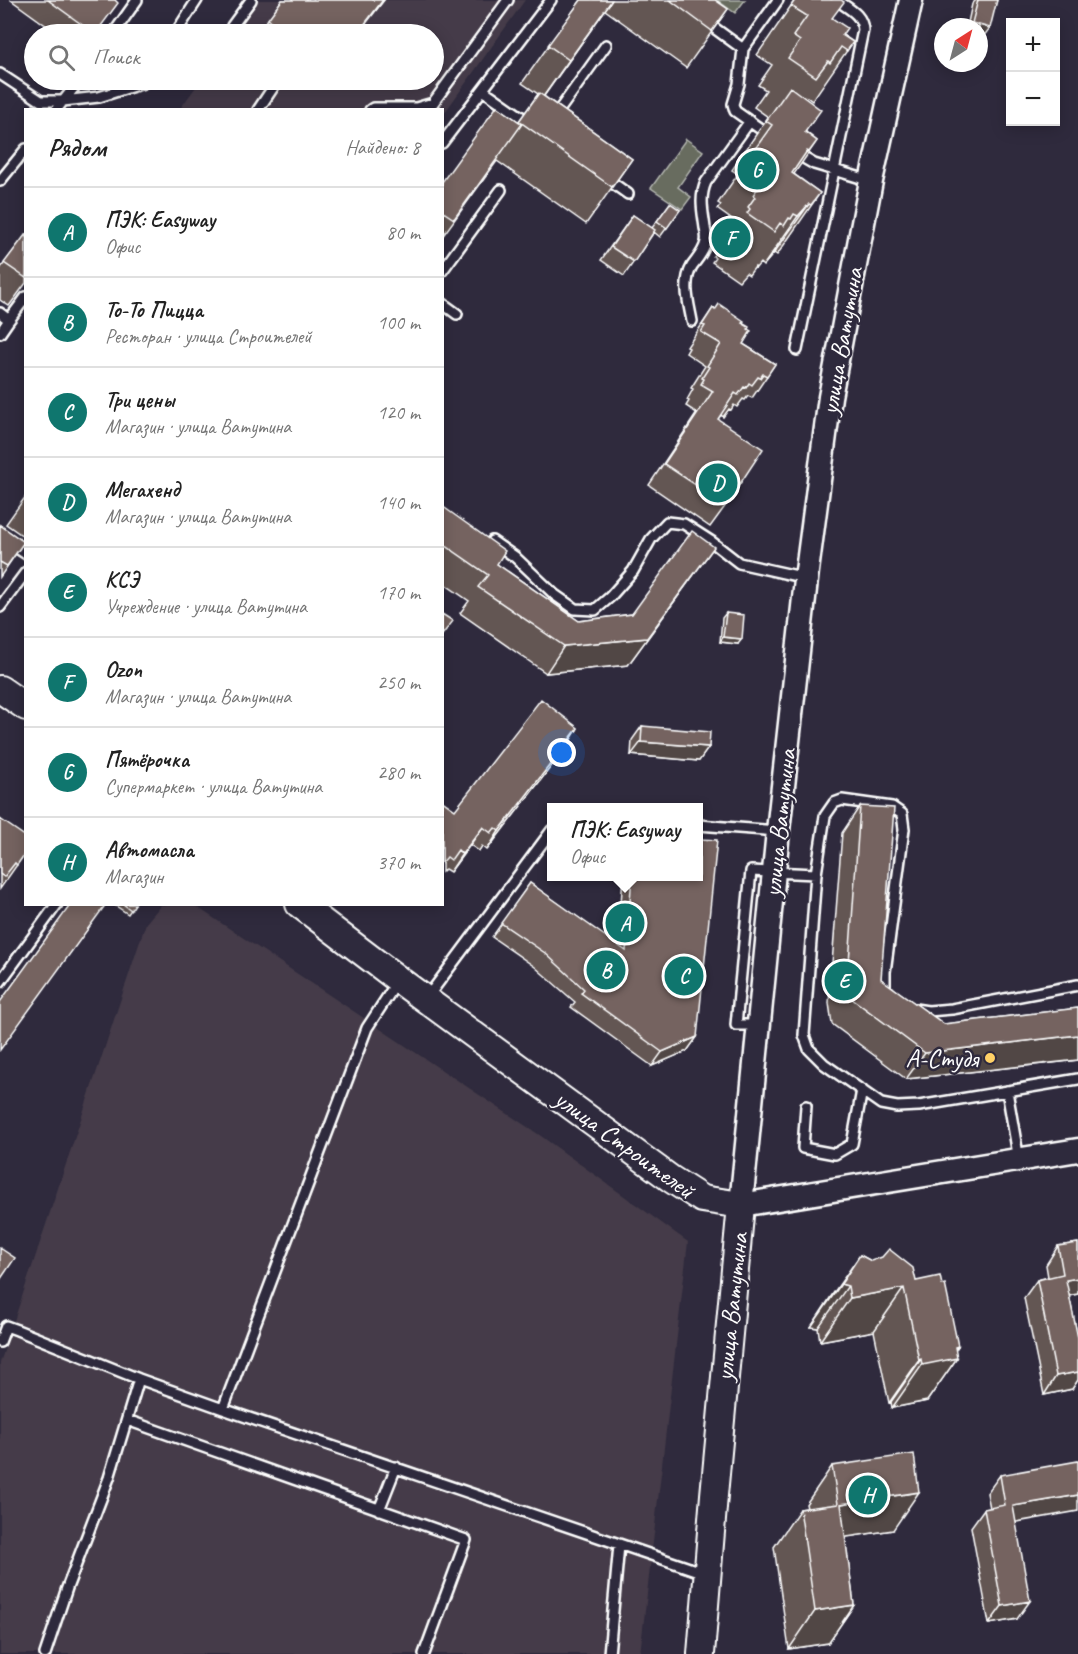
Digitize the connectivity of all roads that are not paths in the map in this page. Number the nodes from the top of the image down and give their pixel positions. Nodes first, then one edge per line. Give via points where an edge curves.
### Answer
1 (136, 0) edge
2 (197, 0) edge
3 (251, 0) edge
4 (508, 0) edge
5 (551, 0) edge
6 (778, 0) edge
7 (837, 0) edge
8 (911, 0) edge
9 (694, 14) edge
10 (120, 24) edge
11 (181, 24) edge
12 (233, 24) edge
13 (606, 45) dead end
14 (743, 49) junction
15 (0, 74) edge
16 (444, 88) edge
17 (24, 90) edge
18 (24, 90) edge
19 (72, 90) edge
20 (121, 90) edge
21 (271, 90) edge
22 (442, 90) edge
23 (483, 90) junction
24 (63, 101) junction
25 (58, 108) edge
26 (259, 108) edge
27 (373, 108) edge
28 (416, 108) edge
29 (416, 108) edge
30 (750, 121) junction
31 (549, 124) edge
32 (534, 127) edge
33 (444, 140) edge
34 (24, 151) edge
35 (834, 170) junction
36 (599, 174) edge
37 (0, 181) edge
38 (871, 181) junction
39 (501, 190) dead end
40 (628, 194) edge
41 (444, 268) edge
42 (24, 300) edge
43 (444, 306) edge
44 (0, 313) edge
45 (458, 314) dead end
46 (9, 320) junction
47 (692, 321) dead end
48 (0, 333) edge
49 (797, 350) dead end
50 (0, 537) edge
51 (488, 539) edge
52 (24, 553) edge
53 (24, 575) edge
54 (806, 578) junction
55 (0, 607) edge
56 (0, 689) edge
57 (24, 706) edge
58 (703, 825) edge
59 (778, 831) junction
60 (547, 837) edge
61 (775, 872) junction
62 (816, 874) junction
63 (56, 906) edge
64 (302, 906) edge
65 (399, 980) junction
66 (0, 982) edge
67 (1078, 984) edge
68 (426, 999) junction
69 (1078, 1079) edge
70 (862, 1090) junction
71 (1007, 1091) junction
72 (806, 1106) dead end
73 (1078, 1150) edge
74 (1019, 1160) junction
75 (741, 1205) junction
76 (0, 1342) edge
77 (139, 1379) junction
78 (223, 1409) junction
79 (127, 1420) junction
80 (396, 1467) junction
81 (379, 1510) junction
82 (619, 1545) junction
83 (706, 1574) junction
84 (45, 1654) edge
85 (424, 1654) edge
86 (609, 1654) edge
87 (701, 1654) edge

1 - 10 lane
2 - 11 lane
3 - 12 lane
4 - 16 lane
5 - 23 lane
6 - 14 lane
7 - 35 lane via 857,14 863,30
8 - 38 street, улица Ватутина
9 - 14 lane
13 - 31 lane
14 - 30 lane via 740,84 733,104 735,111
15 - 17 lane
18 - 24 lane via 41,101
19 - 24 lane
20 - 24 lane
21 - 26 lane
22 - 28 lane via 433,103
23 - 32 lane
23 - 33 lane
24 - 25 lane
27 - 29 lane
30 - 35 lane via 807,161
30 - 47 lane via 701,192 707,236 687,278
34 - 37 lane
35 - 38 lane
35 - 49 lane
36 - 40 lane
38 - 54 street, улица Ватутина via 830,397
39 - 41 lane
42 - 46 lane
43 - 45 lane
44 - 46 lane
46 - 48 lane
50 - 52 lane
51 - 54 lane via 515,557 574,609 595,610 610,597 667,522 684,524 739,563
53 - 55 lane
54 - 59 street, улица Ватутина
56 - 57 main road
58 - 59 lane
59 - 61 street, улица Ватутина
60 - 68 lane
61 - 62 lane
61 - 75 street, улица Ватутина
62 - 67 lane via 825,816 834,803 842,800 892,807 902,814 904,829 885,972 885,988 890,994 917,1010 936,1011
62 - 70 lane via 804,1035 809,1049 824,1064
63 - 66 lane
64 - 65 main road, улица Строителей
65 - 68 main road, улица Строителей
65 - 78 lane via 367,1028
68 - 75 main road, улица Строителей via 671,1179 702,1199
69 - 71 lane
70 - 71 lane via 881,1104 897,1107
70 - 72 lane via 852,1144 836,1154 803,1148
71 - 74 lane
73 - 74 street, улица Строителей
74 - 75 street, улица Строителей
75 - 83 main road, улица Ватутина
76 - 77 lane via 6,1326
77 - 78 lane
77 - 79 lane
78 - 80 lane
79 - 81 lane
79 - 84 lane
80 - 81 lane
80 - 82 lane
81 - 85 lane via 466,1540
82 - 83 lane
82 - 86 lane
83 - 87 main road, улица Ватутина

